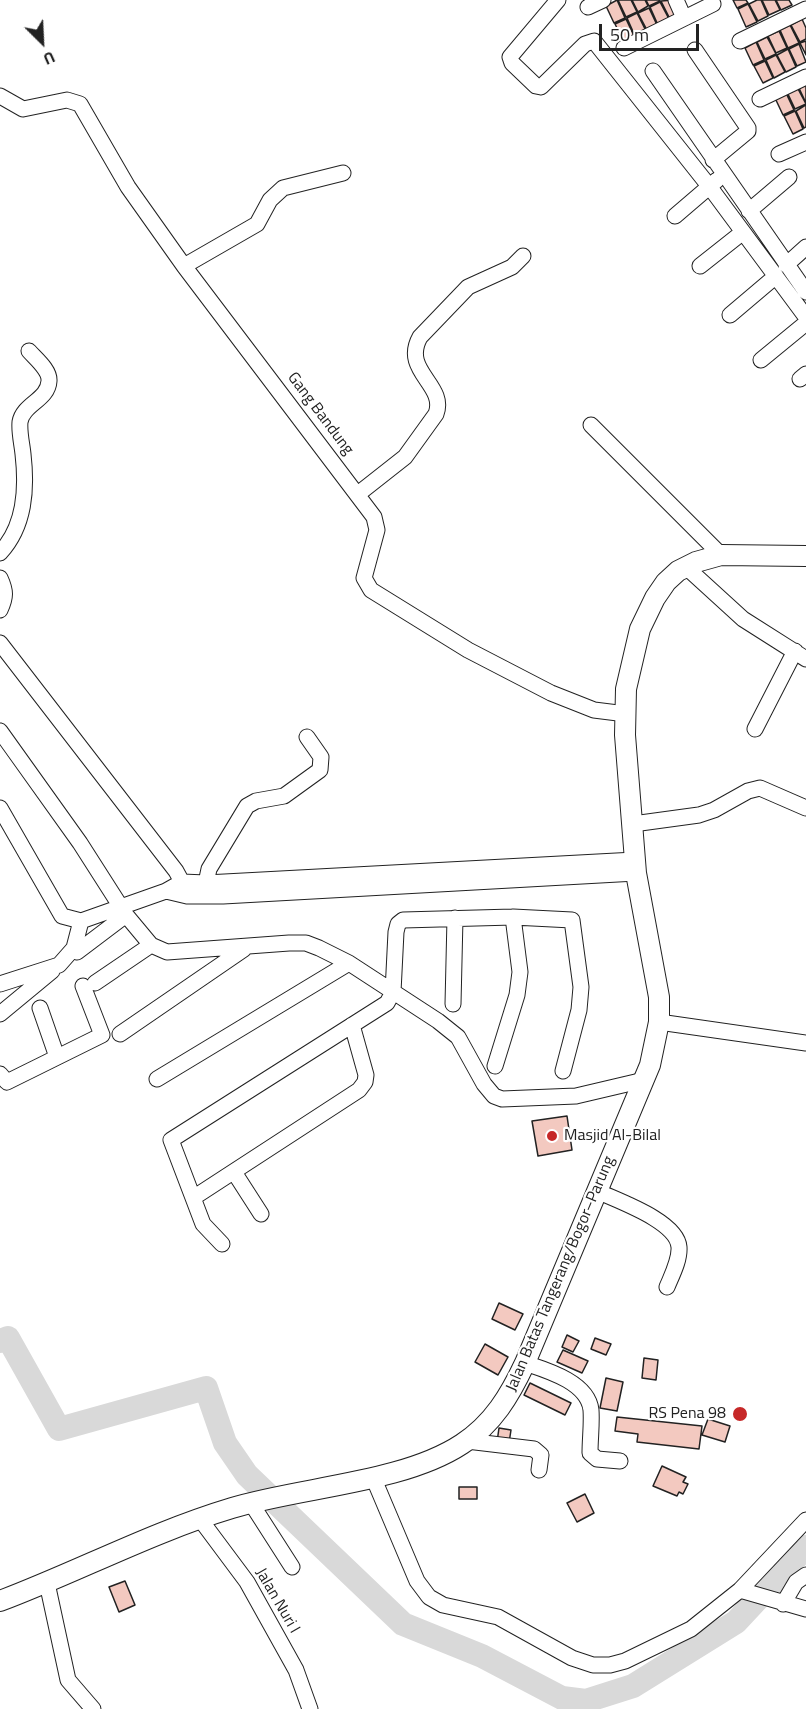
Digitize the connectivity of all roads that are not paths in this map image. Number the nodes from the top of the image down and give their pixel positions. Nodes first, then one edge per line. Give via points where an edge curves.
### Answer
1 (558, 0) edge
2 (603, 0) edge
3 (676, 0) edge
4 (713, 4) dead end
5 (588, 7) dead end
6 (806, 9) edge
7 (684, 18) junction
8 (740, 41) dead end
9 (624, 48) dead end
10 (694, 50) dead end
11 (653, 70) dead end
12 (806, 76) edge
13 (0, 96) edge
14 (760, 99) dead end
15 (806, 141) edge
16 (779, 154) dead end
17 (713, 160) junction
18 (343, 173) dead end
19 (724, 175) junction
20 (789, 177) dead end
21 (709, 186) junction
22 (749, 211) junction
23 (675, 216) dead end
24 (743, 232) junction
25 (806, 247) edge
26 (523, 256) dead end
27 (184, 266) junction
28 (700, 266) dead end
29 (781, 270) junction
30 (806, 292) edge
31 (730, 315) dead end
32 (806, 317) edge
33 (806, 323) edge
34 (29, 351) dead end
35 (761, 360) dead end
36 (591, 425) dead end
37 (358, 494) junction
38 (0, 553) edge
39 (721, 555) junction
40 (806, 556) edge
41 (686, 567) junction
42 (0, 578) edge
43 (0, 610) edge
44 (0, 643) edge
45 (800, 655) edge
46 (626, 714) junction
47 (755, 729) dead end
48 (0, 731) edge
49 (307, 737) dead end
50 (0, 808) edge
51 (806, 808) edge
52 (633, 824) junction
53 (635, 867) junction
54 (182, 882) junction
55 (206, 884) junction
56 (166, 891) junction
57 (124, 911) junction
58 (455, 918) junction
59 (513, 918) junction
60 (81, 921) junction
61 (151, 945) junction
62 (245, 948) junction
63 (77, 952) dead end
64 (349, 963) junction
65 (59, 965) junction
66 (0, 984) edge
67 (393, 992) junction
68 (453, 1004) dead end
69 (40, 1008) dead end
70 (0, 1014) edge
71 (659, 1022) junction
72 (352, 1025) junction
73 (120, 1034) dead end
74 (806, 1043) edge
75 (57, 1057) junction
76 (495, 1066) dead end
77 (563, 1071) dead end
78 (0, 1074) edge
79 (157, 1079) dead end
80 (644, 1080) junction
81 (234, 1172) junction
82 (597, 1191) junction
83 (193, 1198) junction
84 (261, 1214) dead end
85 (222, 1244) dead end
86 (667, 1287) dead end
87 (525, 1363) junction
88 (467, 1441) junction
89 (620, 1461) dead end
90 (539, 1470) dead end
91 (373, 1477) junction
92 (251, 1503) junction
93 (200, 1519) junction
94 (806, 1520) edge
95 (292, 1567) dead end
96 (806, 1575) edge
97 (47, 1583) junction
98 (740, 1590) junction
99 (0, 1601) edge
100 (776, 1602) junction
101 (806, 1609) edge
102 (93, 1709) edge
103 (310, 1709) edge

1 - 21 street via 510,57 512,63 541,87 585,44 594,42
2 - 5 street
3 - 7 street
4 - 7 street
6 - 8 street
7 - 9 street
10 - 17 street via 748,128
11 - 17 street
12 - 14 street
13 - 27 street, Gang Bandung via 24,109 67,100 78,102 128,187
15 - 16 street
17 - 19 street
18 - 27 street via 283,188 270,200 257,224
19 - 21 street
19 - 22 street
20 - 22 street
21 - 23 street
21 - 24 street
22 - 29 street
24 - 28 street
24 - 29 street
25 - 29 street
26 - 37 street via 512,267 468,287 420,337 414,347 415,362 435,394 436,414 405,457
27 - 37 street, Gang Bandung
29 - 30 street
29 - 31 street
29 - 32 street
33 - 35 street
34 - 38 street via 47,372 49,381 46,391 25,412 20,423 26,490 14,535
36 - 39 street
37 - 46 street, Gang Bandung via 377,524 364,578 371,590 468,650 551,693 594,710
39 - 40 main road, Jalan Batas Tangerang/Bogor–Parung
39 - 41 main road, Jalan Batas Tangerang/Bogor–Parung
41 - 45 street via 743,620
41 - 46 main road, Jalan Batas Tangerang/Bogor–Parung via 666,582 640,629 629,669
42 - 43 street via 5,599
44 - 54 street
45 - 47 street
46 - 52 main road, Jalan Batas Tangerang/Bogor–Parung
48 - 57 street
49 - 55 street via 321,757 320,770 284,796 248,806 209,869
50 - 60 street via 62,916
51 - 52 street via 760,788 699,815
52 - 53 main road, Jalan Batas Tangerang/Bogor–Parung
53 - 55 street
53 - 56 street via 223,896 187,896
53 - 71 main road, Jalan Batas Tangerang/Bogor–Parung via 659,997
54 - 55 street
54 - 56 street
56 - 57 street
57 - 60 street
57 - 61 street
57 - 63 street
58 - 59 street
58 - 67 street via 404,920 398,924
58 - 68 street
59 - 76 street via 520,972 517,995
59 - 77 street via 566,918 573,924 580,963 580,998
60 - 65 street via 74,948
61 - 62 street via 167,952
61 - 75 street via 89,984 102,1035
62 - 64 street via 306,943
62 - 73 street
64 - 67 street
64 - 79 street
65 - 66 street
65 - 70 street
67 - 72 street via 387,1003
67 - 80 street via 458,1036 484,1084 502,1099 576,1096
69 - 75 street
71 - 74 street
71 - 80 main road, Jalan Batas Tangerang/Bogor–Parung
72 - 81 street via 366,1075 359,1090
72 - 83 street via 171,1140
75 - 78 street via 7,1082
80 - 82 main road, Jalan Batas Tangerang/Bogor–Parung
81 - 83 street
81 - 84 street
82 - 86 street via 664,1223 676,1235 679,1255
82 - 87 main road, Jalan Batas Tangerang/Bogor–Parung
83 - 85 street via 203,1224
87 - 88 main road, Jalan Batas Tangerang/Bogor–Parung via 498,1411
87 - 89 street via 554,1373 585,1395 591,1409 590,1453 597,1459
88 - 90 street via 534,1449 541,1455
88 - 91 main road, Jalan Batas Tangerang/Bogor–Parung via 425,1463
91 - 92 main road, Jalan Batas Tangerang/Bogor–Parung
91 - 98 street via 417,1581 429,1598 443,1605 498,1617 572,1658 593,1665 625,1661 663,1644 691,1629
92 - 93 main road, Jalan Batas Tangerang/Bogor–Parung
92 - 95 street
93 - 97 main road, Jalan Batas Tangerang/Bogor–Parung
93 - 103 street, Jalan Nuri I via 247,1582 296,1670
94 - 98 street
96 - 100 street
97 - 99 main road, Jalan Batas Tangerang/Bogor–Parung
97 - 102 street via 68,1680
98 - 100 street
100 - 101 street

